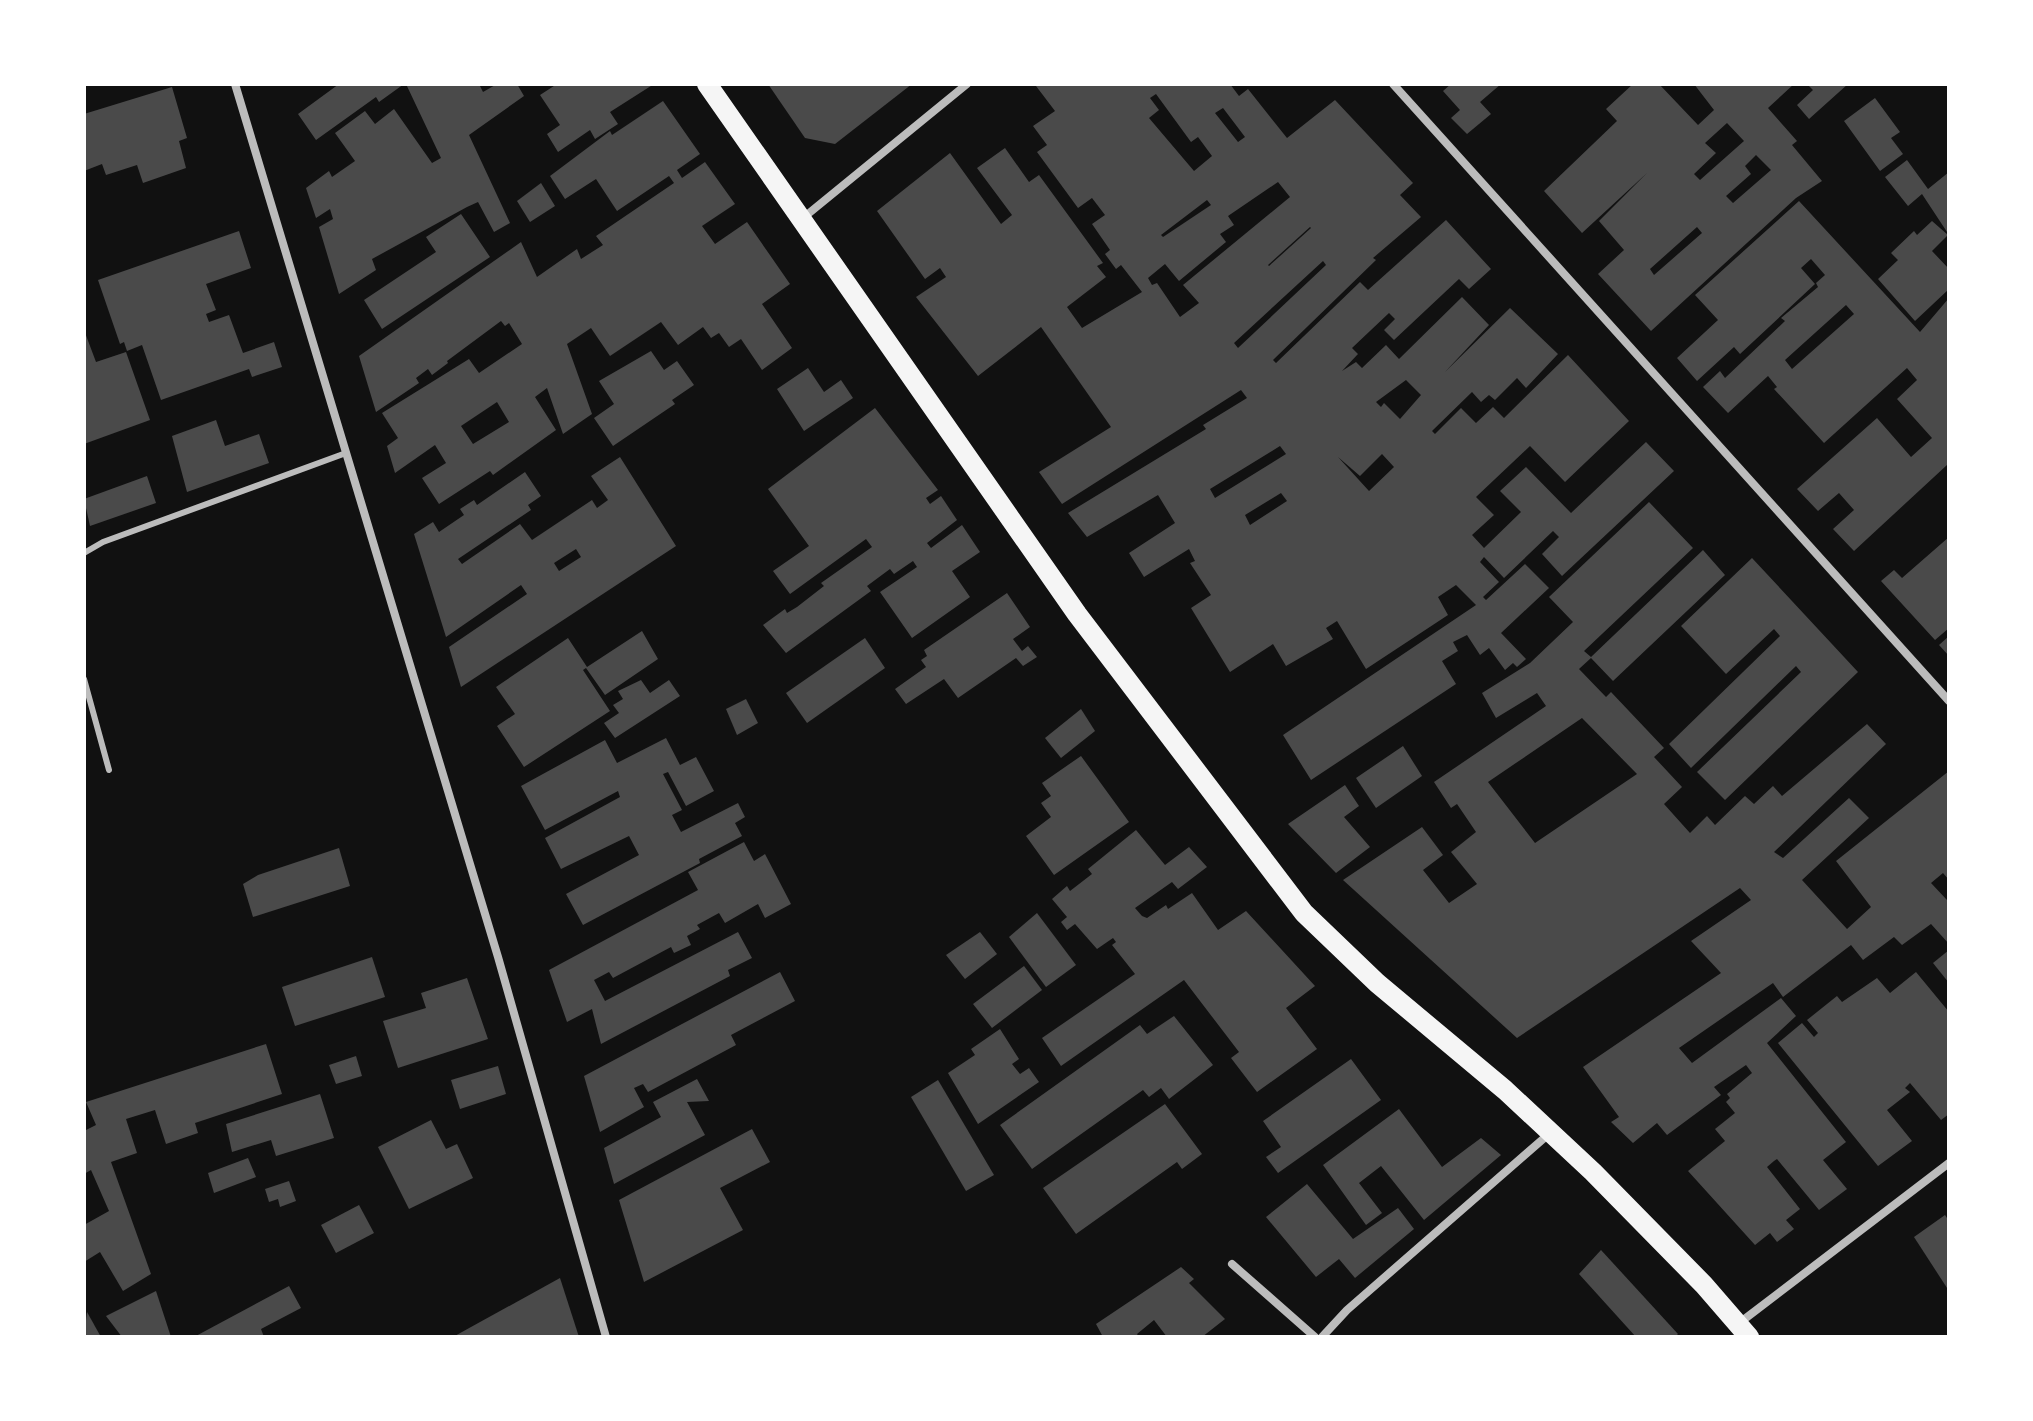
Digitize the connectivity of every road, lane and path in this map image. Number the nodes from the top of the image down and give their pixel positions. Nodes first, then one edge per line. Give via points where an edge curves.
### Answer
1 (235, 84) edge
2 (707, 84) edge
3 (967, 84) edge
4 (1393, 84) edge
5 (803, 218) junction
6 (346, 453) junction
7 (84, 553) edge
8 (84, 679) edge
9 (1949, 701) edge
10 (109, 770) dead end
11 (1550, 1132) junction
12 (1949, 1163) edge
13 (1232, 1264) dead end
14 (1743, 1331) edge
15 (606, 1337) edge
16 (1315, 1337) edge
17 (1322, 1337) edge

1 - 6 street
2 - 5 main road
3 - 5 street
4 - 9 street
5 - 11 main road via 1077,614 1304,913
6 - 7 lane
6 - 15 street
8 - 10 lane
11 - 14 main road via 1704,1285
11 - 17 street
12 - 14 street
13 - 16 street

